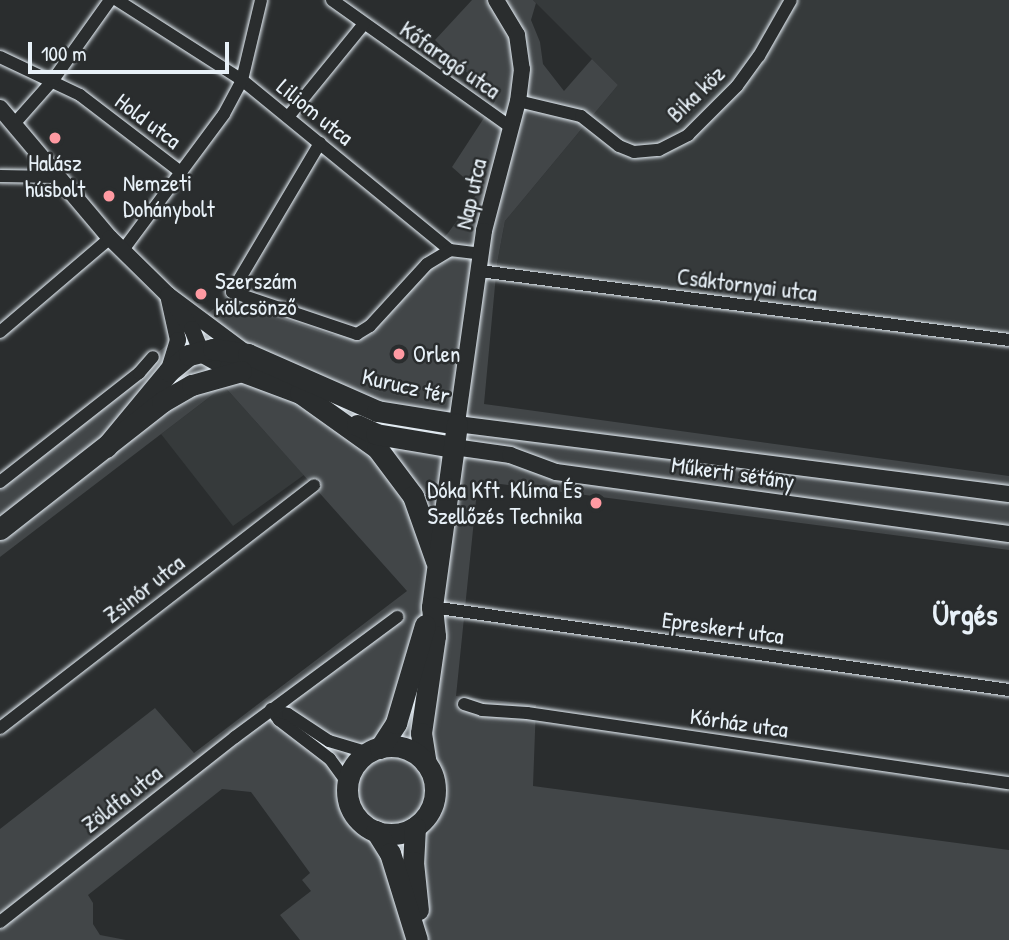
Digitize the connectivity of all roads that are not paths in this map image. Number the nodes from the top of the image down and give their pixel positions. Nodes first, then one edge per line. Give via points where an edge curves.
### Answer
1 (110, 0) edge
2 (117, 0) edge
3 (261, 0) edge
4 (332, 0) edge
5 (496, 0) edge
6 (791, 0) edge
7 (363, 25) junction
8 (0, 57) edge
9 (53, 80) junction
10 (242, 80) junction
11 (518, 101) junction
12 (0, 108) edge
13 (288, 117) junction
14 (14, 124) junction
15 (512, 128) junction
16 (320, 143) junction
17 (182, 173) junction
18 (0, 176) edge
19 (56, 177) junction
20 (110, 238) junction
21 (123, 250) junction
22 (450, 250) junction
23 (482, 254) junction
24 (480, 271) junction
25 (168, 295) junction
26 (0, 332) edge
27 (1009, 340) edge
28 (201, 351) junction
29 (245, 362) junction
30 (161, 364) junction
31 (162, 402) junction
32 (336, 416) junction
33 (457, 424) junction
34 (106, 447) junction
35 (454, 447) junction
36 (0, 482) edge
37 (314, 485) dead end
38 (1009, 494) edge
39 (0, 529) edge
40 (1009, 534) edge
41 (438, 566) junction
42 (432, 607) junction
43 (397, 617) dead end
44 (1009, 690) edge
45 (464, 704) dead end
46 (271, 709) junction
47 (0, 728) edge
48 (375, 750) junction
49 (426, 763) junction
50 (1009, 783) edge
51 (348, 784) junction
52 (415, 827) junction
53 (376, 831) junction
54 (0, 922) edge
55 (419, 940) edge

1 - 9 street
2 - 10 street, Liliom utca
3 - 10 street
4 - 7 street, Kőfaragó utca
5 - 11 street, Nap utca via 522,50
6 - 11 street, Bika köz via 737,86 688,135 659,150 634,152 581,116
7 - 13 street
7 - 15 street, Kőfaragó utca
8 - 9 street, Hold utca
9 - 14 street
9 - 17 street, Hold utca via 80,95
10 - 13 street, Liliom utca
10 - 17 street
11 - 15 street, Nap utca
12 - 14 street
13 - 16 street, Liliom utca
14 - 19 street
15 - 23 street, Nap utca
16 - 22 street, Liliom utca
16 - 22 street, Kurucz tér via 232,292 357,334 370,326 427,264
17 - 21 street
18 - 19 street
19 - 20 street
20 - 21 street
20 - 26 street
21 - 25 street
22 - 23 street
23 - 24 street, Nap utca
24 - 27 street, Csáktornyai utca
24 - 33 street, Kurucz tér
25 - 28 street
25 - 29 street
25 - 30 street via 178,340
28 - 29 main road, Kurucz tér via 226,349
28 - 30 main road
28 - 31 main road
29 - 31 main road
29 - 32 main road, Kurucz tér
29 - 33 main road, Kurucz tér via 377,411
30 - 34 main road
30 - 36 street via 139,373
31 - 34 main road
32 - 35 main road via 376,434
32 - 41 main road via 377,448 402,479 420,513
33 - 35 main road
33 - 38 street, Műkerti sétány
34 - 39 main road
35 - 40 street, Műkerti sétány via 510,455 556,472
35 - 41 main road
37 - 47 street, Zsinór utca
41 - 42 main road
42 - 44 street, Epreskert utca
42 - 48 main road via 396,723
42 - 49 main road via 435,636 421,733
43 - 46 street, Zöldfa utca
45 - 50 street, Kórház utca
46 - 48 street via 288,714 337,744
46 - 51 street via 330,759
46 - 54 street, Zöldfa utca
48 - 49 main road via 405,749
48 - 51 main road via 355,766
49 - 52 main road via 435,796
51 - 53 main road via 354,813
52 - 53 main road via 396,834
52 - 55 main road
53 - 55 main road via 390,853

